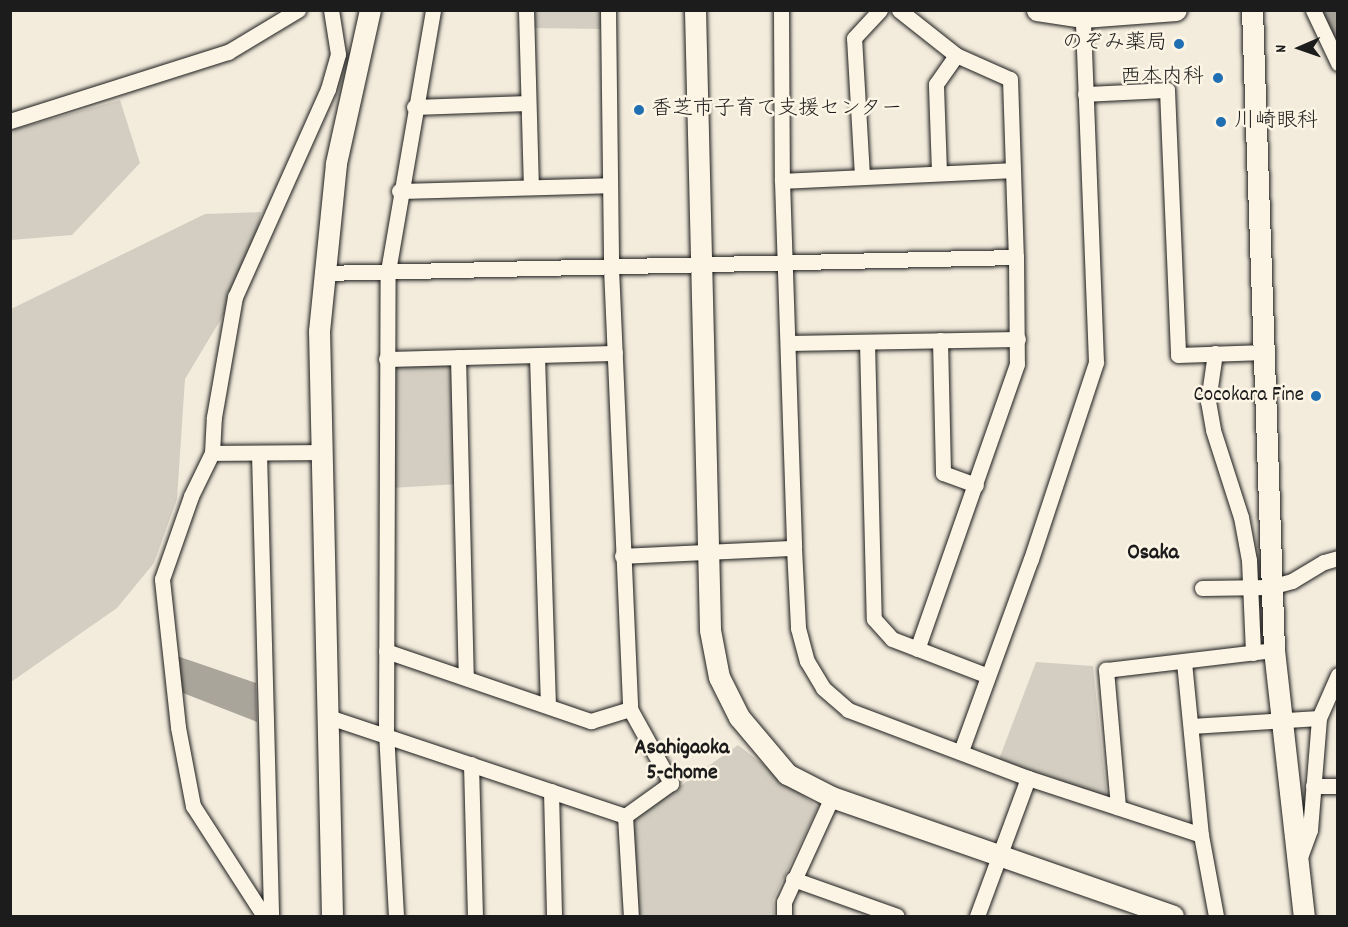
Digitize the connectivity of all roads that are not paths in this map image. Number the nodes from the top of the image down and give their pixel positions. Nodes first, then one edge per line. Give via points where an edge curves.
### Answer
1 (298, 10) edge
2 (331, 10) edge
3 (370, 10) edge
4 (433, 10) edge
5 (526, 10) edge
6 (608, 10) edge
7 (695, 10) edge
8 (781, 10) edge
9 (880, 10) edge
10 (899, 10) edge
11 (1036, 10) edge
12 (1176, 10) edge
13 (1252, 10) edge
14 (1313, 10) edge
15 (1083, 17) junction
16 (956, 56) junction
17 (1338, 63) edge
18 (1085, 94) junction
19 (528, 103) junction
20 (414, 107) junction
21 (10, 121) edge
22 (1013, 170) junction
23 (939, 172) junction
24 (862, 176) junction
25 (782, 181) junction
26 (610, 185) junction
27 (531, 187) junction
28 (399, 191) junction
29 (1016, 257) junction
30 (787, 260) junction
31 (700, 262) junction
32 (611, 268) junction
33 (388, 272) junction
34 (322, 273) junction
35 (1017, 339) junction
36 (940, 340) junction
37 (867, 342) junction
38 (788, 343) junction
39 (1265, 351) junction
40 (615, 353) junction
41 (1215, 353) junction
42 (537, 356) junction
43 (458, 357) junction
44 (386, 359) junction
45 (320, 452) junction
46 (212, 453) junction
47 (259, 453) junction
48 (976, 485) junction
49 (794, 548) junction
50 (707, 554) junction
51 (622, 556) junction
52 (1338, 558) edge
53 (1260, 587) junction
54 (1202, 588) dead end
55 (917, 649) junction
56 (386, 651) junction
57 (1264, 652) junction
58 (1184, 662) junction
59 (466, 675) junction
60 (986, 675) junction
61 (1338, 675) edge
62 (548, 704) junction
63 (630, 709) junction
64 (326, 716) junction
65 (1318, 718) junction
66 (1280, 720) junction
67 (1191, 726) junction
68 (386, 734) junction
69 (961, 751) junction
70 (471, 764) junction
71 (1028, 778) junction
72 (1312, 786) junction
73 (1338, 786) edge
74 (551, 791) junction
75 (832, 797) junction
76 (1118, 807) junction
77 (625, 816) junction
78 (1201, 835) junction
79 (1000, 856) junction
80 (1298, 865) junction
81 (794, 879) junction
82 (879, 914) edge
83 (264, 916) edge
84 (271, 916) edge
85 (332, 916) edge
86 (396, 916) edge
87 (475, 916) edge
88 (554, 916) edge
89 (631, 916) edge
90 (784, 916) edge
91 (897, 916) edge
92 (977, 916) edge
93 (1173, 916) edge
94 (1216, 916) edge
95 (1304, 916) edge

1 - 21 street via 228,52
2 - 46 street via 338,54 328,89 235,297 214,417
3 - 34 street via 336,163
4 - 20 street
5 - 19 street
6 - 26 street
7 - 31 street
8 - 25 street
9 - 24 street via 854,38
10 - 16 street
11 - 15 street
12 - 15 street
13 - 39 street
14 - 17 street
15 - 18 street
16 - 22 street via 1010,79
16 - 23 street via 936,84
18 - 41 street via 1167,90 1178,355
18 - 60 street via 1096,362 1031,559
19 - 20 street
19 - 27 street
20 - 28 street
22 - 23 street
22 - 29 street
23 - 24 street
24 - 25 street
25 - 30 street
26 - 27 street
26 - 32 street
27 - 28 street
28 - 33 street
29 - 30 street
29 - 35 street
30 - 31 street
30 - 38 street
31 - 32 street
31 - 50 street
32 - 33 street
32 - 40 street
33 - 34 street
33 - 44 street
34 - 45 street
35 - 36 street
35 - 48 street via 1017,364
36 - 37 street
36 - 48 street via 943,472
37 - 38 street
37 - 55 street via 874,619 892,639
38 - 49 street
39 - 41 street
39 - 53 street
40 - 42 street
40 - 51 street
41 - 53 street via 1208,401 1213,430
42 - 43 street
42 - 62 street
43 - 44 street
43 - 59 street
44 - 56 street
45 - 47 street
45 - 64 street
46 - 47 street
46 - 83 street via 191,496 162,579 178,727 193,806
47 - 84 street
48 - 55 street
49 - 50 street
49 - 69 street via 798,628 807,661 823,688 848,710
50 - 51 street
50 - 75 street via 710,630 719,677 739,717 787,774
51 - 63 street
52 - 53 street via 1292,581
53 - 54 street
53 - 57 street
55 - 60 street
56 - 59 street
56 - 68 street
57 - 58 street
57 - 66 street
58 - 67 street
58 - 76 street via 1106,670
59 - 62 street
60 - 69 street
61 - 65 street
62 - 63 street via 591,721
63 - 77 street via 671,783
64 - 68 street
64 - 85 street
65 - 66 street
65 - 72 street
66 - 67 street
66 - 80 street
67 - 78 street
68 - 70 street
68 - 86 street
69 - 71 street
70 - 74 street
70 - 87 street
71 - 76 street
71 - 79 street
72 - 73 street
72 - 80 street via 1310,830
74 - 77 street
74 - 88 street
75 - 79 street
75 - 81 street
76 - 78 street
77 - 89 street
78 - 94 street
79 - 92 street
79 - 93 street
80 - 95 street
81 - 82 street
81 - 90 street via 784,902
82 - 91 street

